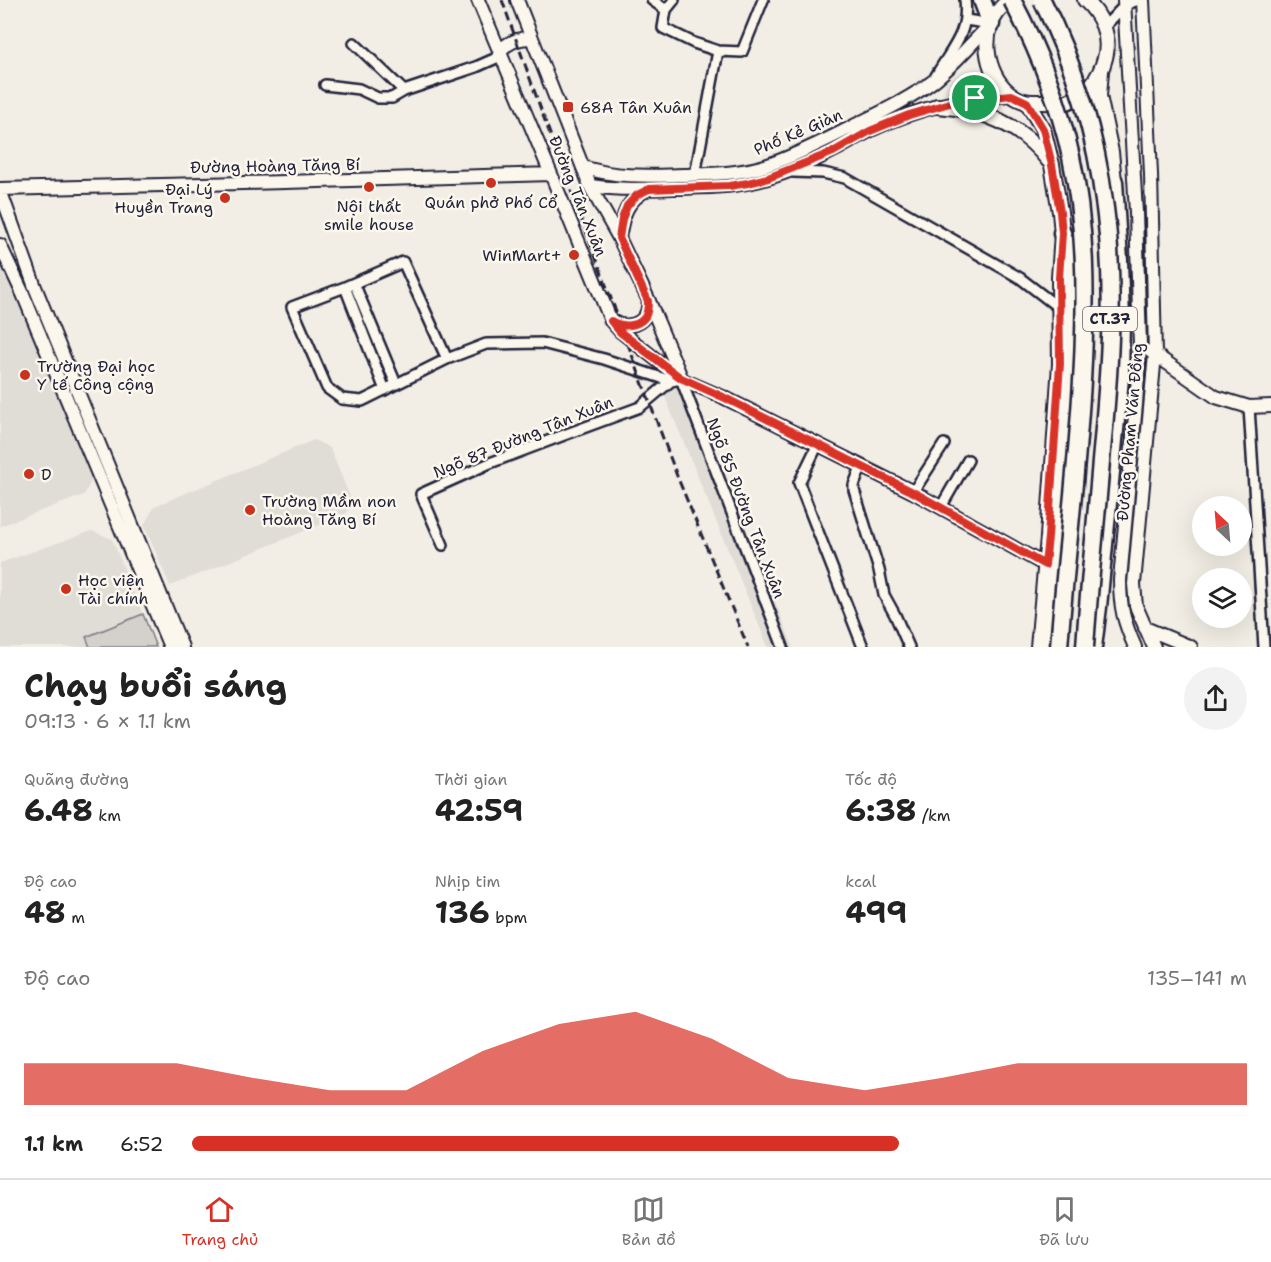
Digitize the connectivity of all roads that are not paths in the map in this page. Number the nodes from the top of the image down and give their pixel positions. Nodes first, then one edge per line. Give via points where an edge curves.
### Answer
1 (478, 0) edge
2 (517, 0) edge
3 (652, 0) edge
4 (674, 0) edge
5 (763, 0) edge
6 (965, 0) edge
7 (982, 0) edge
8 (1011, 0) edge
9 (1042, 0) edge
10 (1085, 0) edge
11 (1140, 0) edge
12 (1124, 3) edge
13 (666, 10) junction
14 (966, 20) junction
15 (991, 24) junction
16 (1104, 27) junction
17 (532, 38) junction
18 (354, 43) dead end
19 (718, 51) junction
20 (500, 53) junction
21 (1101, 71) junction
22 (933, 81) junction
23 (325, 85) dead end
24 (404, 91) junction
25 (1012, 95) junction
26 (1027, 102) junction
27 (937, 106) junction
28 (808, 147) junction
29 (814, 160) junction
30 (1052, 165) junction
31 (584, 167) junction
32 (787, 172) junction
33 (551, 174) junction
34 (696, 175) junction
35 (1114, 181) junction
36 (591, 186) junction
37 (0, 189) edge
38 (649, 189) junction
39 (1062, 233) junction
40 (619, 238) junction
41 (0, 245) edge
42 (354, 283) junction
43 (345, 287) junction
44 (648, 301) junction
45 (1059, 308) junction
46 (611, 321) junction
47 (1140, 345) junction
48 (1155, 354) junction
49 (447, 359) junction
50 (676, 380) junction
51 (396, 384) junction
52 (386, 390) junction
53 (1271, 406) edge
54 (1249, 407) junction
55 (818, 444) junction
56 (944, 444) dead end
57 (968, 460) dead end
58 (861, 467) junction
59 (913, 492) junction
60 (941, 507) junction
61 (443, 545) dead end
62 (1045, 565) junction
63 (1145, 628) junction
64 (170, 647) edge
65 (182, 647) edge
66 (783, 647) edge
67 (863, 647) edge
68 (909, 647) edge
69 (1038, 647) edge
70 (1052, 647) edge
71 (1059, 647) edge
72 (1085, 647) edge
73 (1093, 647) edge
74 (1099, 647) edge
75 (1135, 647) edge
76 (1154, 647) edge
77 (1191, 647) edge
78 (1264, 647) edge

1 - 20 street, Đường Tân Xuân
2 - 17 street, Đường Tân Xuân
3 - 13 street
4 - 13 street
5 - 19 street via 742,52
6 - 14 street
7 - 15 highway
8 - 15 main road
8 - 71 highway, CT.37, bridge via 1049,83 1066,140 1083,249 1082,387
9 - 72 highway, CT.37, bridge via 1075,76 1088,118 1108,233 1109,378
10 - 16 main road
11 - 12 street
11 - 48 street, Đường Phạm Văn Đồng via 1151,174
12 - 16 street
12 - 47 street, Đường Phạm Văn Đồng
13 - 19 street via 663,28
14 - 15 street
14 - 22 street
15 - 22 street, Phố Kẻ Giàn
15 - 25 main road via 989,63 998,81
16 - 21 main road, Đường Phạm Văn Đồng via 1106,55
17 - 20 street via 513,41
17 - 31 street, Đường Tân Xuân
18 - 24 street
19 - 34 street
20 - 24 street via 476,67
20 - 33 street, Đường Tân Xuân
21 - 26 main road via 1080,96 1065,103
21 - 35 main road, Đường Phạm Văn Đồng via 1099,96
22 - 28 street, Phố Kẻ Giàn via 885,110
23 - 24 street via 359,89 378,98 392,98
25 - 26 main road
25 - 27 street, Phố Kẻ Giàn
26 - 30 main road via 1043,129
27 - 29 street, Phố Kẻ Giàn via 870,131
27 - 30 main road via 975,111 997,119 1031,141
28 - 29 street
28 - 34 street, Phố Kẻ Giàn via 765,166
29 - 32 street, Phố Kẻ Giàn
30 - 39 main road
31 - 34 street, Phố Kẻ Giàn via 622,175
31 - 36 street, Đường Tân Xuân
32 - 38 street, Phố Kẻ Giàn via 729,186
32 - 45 street via 845,178 1020,278
33 - 37 street, Đường Hoàng Tăng Bí
33 - 46 street, Đường Tân Xuân
35 - 72 main road, Đường Phạm Văn Đồng via 1110,232 1112,377
35 - 73 highway via 1120,378
35 - 74 main road, Đường Phạm Văn Đồng via 1126,261 1127,378
36 - 38 street, Phố Kẻ Giàn
36 - 40 street, Đường Tân Xuân
37 - 65 street via 39,297
38 - 40 street via 627,206
39 - 45 main road
39 - 70 highway via 1072,265 1073,359
39 - 70 main road via 1077,261 1077,354
40 - 44 street, Đường Tân Xuân
41 - 64 street
42 - 43 street
42 - 49 street via 403,262
42 - 51 street
43 - 52 street
43 - 52 street via 292,307 327,388 342,399 362,401
44 - 46 street via 645,316 636,323 622,326
44 - 50 street, Đường Tân Xuân
45 - 62 main road via 1059,375
46 - 50 street, Đường Tân Xuân
47 - 48 street
47 - 75 street, Đường Phạm Văn Đồng via 1120,580 1120,602
48 - 54 street via 1216,397
48 - 63 street, Đường Phạm Văn Đồng via 1134,584 1136,606
49 - 50 street via 486,344 542,343
49 - 51 street
50 - 55 street, Đường Tân Xuân via 723,397
50 - 61 street, Ngõ 87 Đường Tân Xuân via 640,407 490,463 421,494
50 - 66 street, Ngõ 85 Đường Tân Xuân
51 - 52 street
53 - 54 street
54 - 78 street
55 - 58 street, Đường Tân Xuân
55 - 67 street via 799,483
56 - 59 street
57 - 60 street
58 - 59 street, Đường Tân Xuân
58 - 68 street via 854,490 884,595
59 - 60 street, Đường Tân Xuân
60 - 62 street, Đường Tân Xuân
62 - 69 main road
63 - 76 street, Đường Phạm Văn Đồng
63 - 77 street

